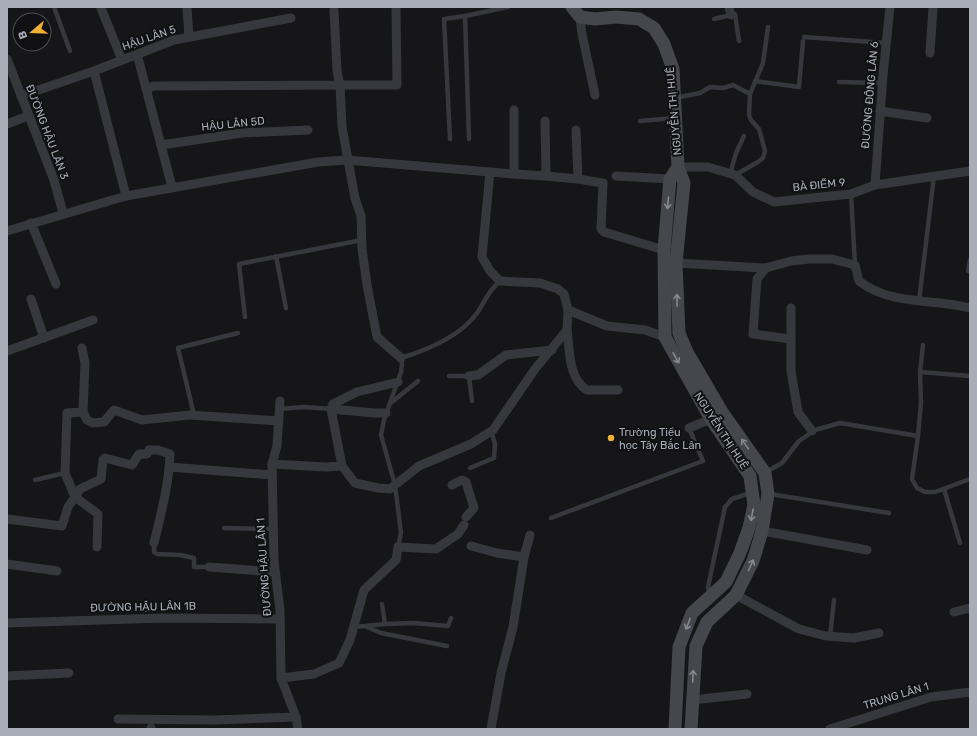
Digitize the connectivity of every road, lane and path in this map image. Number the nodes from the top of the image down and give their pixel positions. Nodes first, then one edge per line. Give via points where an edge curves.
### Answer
1 (54, 7) edge
2 (187, 7) edge
3 (396, 7) edge
4 (508, 7) edge
5 (890, 7) edge
6 (933, 7) edge
7 (101, 8) edge
8 (334, 10) dead end
9 (730, 11) edge
10 (576, 12) edge
11 (466, 16) junction
12 (290, 18) dead end
13 (714, 19) dead end
14 (768, 27) dead end
15 (189, 37) junction
16 (738, 41) dead end
17 (886, 43) junction
18 (70, 51) dead end
19 (930, 53) dead end
20 (137, 54) junction
21 (7, 59) edge
22 (122, 60) junction
23 (94, 71) junction
24 (755, 81) junction
25 (839, 82) dead end
26 (882, 83) junction
27 (340, 85) junction
28 (146, 89) junction
29 (750, 94) junction
30 (595, 95) dead end
31 (21, 96) junction
32 (675, 98) junction
33 (514, 110) dead end
34 (880, 111) junction
35 (28, 116) junction
36 (677, 118) junction
37 (927, 118) dead end
38 (545, 121) dead end
39 (640, 121) dead end
40 (7, 124) edge
41 (308, 130) dead end
42 (576, 130) dead end
43 (744, 136) dead end
44 (450, 139) dead end
45 (469, 139) dead end
46 (161, 145) junction
47 (348, 160) junction
48 (678, 167) junction
49 (970, 171) edge
50 (490, 172) junction
51 (514, 174) junction
52 (733, 175) junction
53 (546, 176) junction
54 (616, 176) dead end
55 (934, 176) junction
56 (670, 179) junction
57 (578, 180) junction
58 (875, 185) junction
59 (172, 187) junction
60 (852, 194) junction
61 (126, 196) junction
62 (63, 213) junction
63 (31, 223) junction
64 (7, 231) edge
65 (362, 240) junction
66 (664, 250) junction
67 (276, 256) junction
68 (970, 260) edge
69 (676, 263) junction
70 (855, 265) junction
71 (766, 268) junction
72 (968, 271) dead end
73 (500, 281) junction
74 (56, 284) dead end
75 (31, 299) dead end
76 (920, 301) junction
77 (286, 308) dead end
78 (791, 308) dead end
79 (970, 308) edge
80 (568, 310) junction
81 (245, 317) dead end
82 (93, 320) dead end
83 (567, 330) junction
84 (238, 333) dead end
85 (665, 337) junction
86 (44, 338) junction
87 (791, 338) junction
88 (923, 344) dead end
89 (82, 348) dead end
90 (552, 350) junction
91 (7, 351) edge
92 (400, 358) junction
93 (920, 372) junction
94 (449, 376) dead end
95 (469, 376) junction
96 (970, 376) edge
97 (418, 381) dead end
98 (398, 382) junction
99 (618, 390) dead end
100 (472, 401) dead end
101 (390, 403) junction
102 (280, 405) joint
103 (331, 409) junction
104 (83, 412) junction
105 (386, 412) junction
106 (194, 415) junction
107 (716, 415) junction
108 (279, 421) junction
109 (689, 428) joint
110 (491, 431) junction
111 (812, 431) junction
112 (918, 436) junction
113 (272, 464) junction
114 (342, 466) junction
115 (169, 467) junction
116 (470, 468) dead end
117 (65, 473) junction
118 (765, 473) junction
119 (272, 475) junction
120 (970, 479) edge
121 (35, 480) dead end
122 (452, 484) dead end
123 (395, 485) junction
124 (944, 489) junction
125 (752, 492) junction
126 (768, 494) junction
127 (75, 497) junction
128 (889, 513) dead end
129 (551, 518) dead end
130 (7, 519) edge
131 (224, 528) dead end
132 (272, 529) junction
133 (762, 530) junction
134 (530, 535) dead end
135 (154, 543) joint
136 (960, 543) dead end
137 (471, 546) dead end
138 (97, 547) dead end
139 (398, 547) junction
140 (867, 550) dead end
141 (524, 557) junction
142 (7, 564) edge
143 (209, 567) joint
144 (57, 570) dead end
145 (275, 572) junction
146 (736, 595) junction
147 (710, 596) junction
148 (834, 600) dead end
149 (382, 604) dead end
150 (970, 608) edge
151 (954, 612) dead end
152 (452, 618) dead end
153 (280, 619) junction
154 (7, 623) edge
155 (385, 624) junction
156 (354, 627) junction
157 (367, 627) junction
158 (879, 633) dead end
159 (830, 637) junction
160 (447, 646) dead end
161 (69, 674) dead end
162 (7, 676) edge
163 (281, 678) junction
164 (970, 692) edge
165 (747, 694) dead end
166 (692, 700) junction
167 (296, 717) junction
168 (118, 719) dead end
169 (298, 729) edge
170 (491, 729) edge
171 (675, 729) edge
172 (691, 729) edge
173 (830, 729) edge

1 - 18 lane
2 - 15 street
3 - 27 street via 397,85
4 - 11 lane
5 - 17 street, ĐƯỜNG ĐÔNG LÂN 6
6 - 19 street
7 - 22 street
8 - 27 street
9 - 13 lane
9 - 16 lane via 735,14
10 - 30 street
10 - 32 street, NGUYỄN THỊ HUÊ via 595,19 639,19 654,28 664,44 673,70
11 - 44 lane via 444,19
11 - 45 lane
12 - 15 street, HẬU LÂN 5
14 - 24 lane via 763,63
15 - 20 street, HẬU LÂN 5
17 - 24 lane via 803,39 799,87
17 - 26 street, ĐƯỜNG ĐÔNG LÂN 6
20 - 22 street, HẬU LÂN 5
20 - 28 street
21 - 31 street, ĐƯỜNG HẬU LÂN 3
22 - 23 street, HẬU LÂN 5
23 - 31 street, HẬU LÂN 5
23 - 61 street
24 - 29 lane
25 - 26 lane
26 - 34 street, ĐƯỜNG ĐÔNG LÂN 6
27 - 28 street via 154,86
27 - 47 street via 342,127
28 - 46 street
29 - 32 lane via 733,85 723,88 710,87 700,93
29 - 52 lane via 749,115 759,129 765,151 763,158 758,162
31 - 35 street, ĐƯỜNG HẬU LÂN 3
32 - 36 street, NGUYỄN THỊ HUÊ
33 - 51 street
34 - 37 street
34 - 58 street, ĐƯỜNG ĐÔNG LÂN 6
35 - 40 street
35 - 62 street, ĐƯỜNG HẬU LÂN 3 via 54,180
36 - 39 lane
36 - 48 street, NGUYỄN THỊ HUÊ
38 - 53 street
41 - 46 street, HẬU LÂN 5D via 242,133
42 - 57 street
43 - 52 lane via 736,154
46 - 59 street
47 - 50 street
47 - 59 street via 318,162
47 - 65 street via 361,216
48 - 52 street, BÀ ĐIỂM 9 via 708,167
48 - 56 street, NGUYỄN THỊ HUÊ
48 - 69 street, NGUYỄN THỊ HUÊ via 684,184
49 - 55 street, BÀ ĐIỂM 9
50 - 51 street
50 - 73 street via 482,257
51 - 53 street
52 - 60 street, BÀ ĐIỂM 9 via 753,192 774,202
53 - 57 street
54 - 56 street
55 - 58 street, BÀ ĐIỂM 9
55 - 76 lane
56 -> 66 street, NGUYỄN THỊ HUÊ
57 - 66 street via 603,183 600,226 604,232
58 - 60 street, BÀ ĐIỂM 9
59 - 61 street
60 - 70 lane
61 - 62 street
62 - 63 street
63 - 64 street
63 - 74 street
65 - 67 lane
65 - 92 street via 377,337
66 - 85 street, NGUYỄN THỊ HUÊ
67 - 77 lane
67 - 81 lane via 239,264
68 - 72 lane
69 - 71 street
107 -> 69 street, NGUYỄN THỊ HUÊ via 678,333
70 - 71 street via 809,259
70 - 76 street via 859,281 870,290 894,298
71 - 87 street via 757,279 753,334
73 - 80 street via 540,283 558,289 564,294
73 - 92 lane via 490,290 470,321 429,349
75 - 86 street
76 - 79 street
78 - 87 street
80 - 83 street
80 - 85 street via 607,326 645,330
82 - 86 street
83 - 90 street
83 - 99 street via 576,380 587,390
84 - 106 lane via 178,348
85 -> 107 street, NGUYỄN THỊ HUÊ
86 - 91 street
87 - 111 street via 791,370 798,412
88 - 93 lane
89 - 104 street via 85,363
90 - 95 street via 506,355 478,375
90 - 110 street
92 - 98 lane via 402,364
93 - 96 lane
93 - 112 lane
94 - 95 lane
95 - 100 lane
97 - 101 lane
98 - 101 lane
98 - 103 street via 357,392 340,399
101 - 105 lane
102 - 103 lane
102 - 108 street, ĐƯỜNG HẬU LÂN 1
103 - 105 street
103 - 114 street
104 - 106 street via 87,420 93,423 104,422 114,410 142,420
104 - 117 street via 67,413
105 - 123 lane via 381,435
106 - 108 street
107 - 109 street
118 -> 107 street, NGUYỄN THỊ HUÊ
107 - 125 street, NGUYỄN THỊ HUÊ via 750,476
108 - 113 street, ĐƯỜNG HẬU LÂN 1 via 277,446
109 - 129 lane via 703,461
110 - 116 lane via 495,444 494,458
110 - 123 street via 471,444 419,466
111 - 112 lane via 840,423
111 - 118 lane via 799,441 782,463
112 - 124 lane via 912,482 925,492
113 - 114 street
113 - 119 street, ĐƯỜNG HẬU LÂN 1
114 - 123 street via 355,483 387,490
115 - 119 street
115 - 127 street via 170,454 158,450 139,454 132,465 105,458 101,479 80,489
115 - 135 street
117 - 121 lane
117 - 127 street
118 - 126 street, NGUYỄN THỊ HUÊ
119 - 132 street, ĐƯỜNG HẬU LÂN 1
120 - 124 lane
122 - 139 street via 462,480 466,482 474,508 458,534 436,549
123 - 139 lane via 401,533
124 - 136 lane
125 -> 147 street, NGUYỄN THỊ HUÊ via 754,505 740,553 726,582
125 - 147 lane via 732,499 725,507 708,587
126 - 128 lane
126 - 133 street, NGUYỄN THỊ HUÊ
127 - 130 street via 68,507 62,526
127 - 138 street via 98,514
131 - 132 lane
132 - 145 street, ĐƯỜNG HẬU LÂN 1
133 - 140 street
146 -> 133 street, NGUYỄN THỊ HUÊ via 753,561
134 - 141 street
135 - 143 lane via 154,552 157,554 194,558 194,567
137 - 141 street
139 - 156 street via 396,560 364,590
141 - 170 street via 513,627 500,673
142 - 144 street
143 - 145 street
145 - 153 street, ĐƯỜNG HẬU LÂN 1
146 - 159 street via 799,629
166 -> 146 street, NGUYỄN THỊ HUÊ via 696,646 707,622
147 -> 171 street, NGUYỄN THỊ HUÊ via 692,614 679,647
148 - 159 lane
149 - 155 lane
150 - 151 street
152 - 155 lane via 448,626
153 - 154 street, ĐƯỜNG HẬU LÂN 1B via 156,618
153 - 163 street, ĐƯỜNG HẬU LÂN 1
155 - 157 lane
156 - 157 lane
156 - 163 street via 338,663 314,674
157 - 160 lane via 381,633
158 - 159 street via 854,638
161 - 162 street
163 - 167 street, ĐƯỜNG HẬU LÂN 1
164 - 173 street, TRUNG LÂN 1 via 931,697
165 - 166 street
166 - 172 street, NGUYỄN THỊ HUÊ
167 - 168 street via 215,720
167 - 169 street, ĐƯỜNG HẬU LÂN 1

